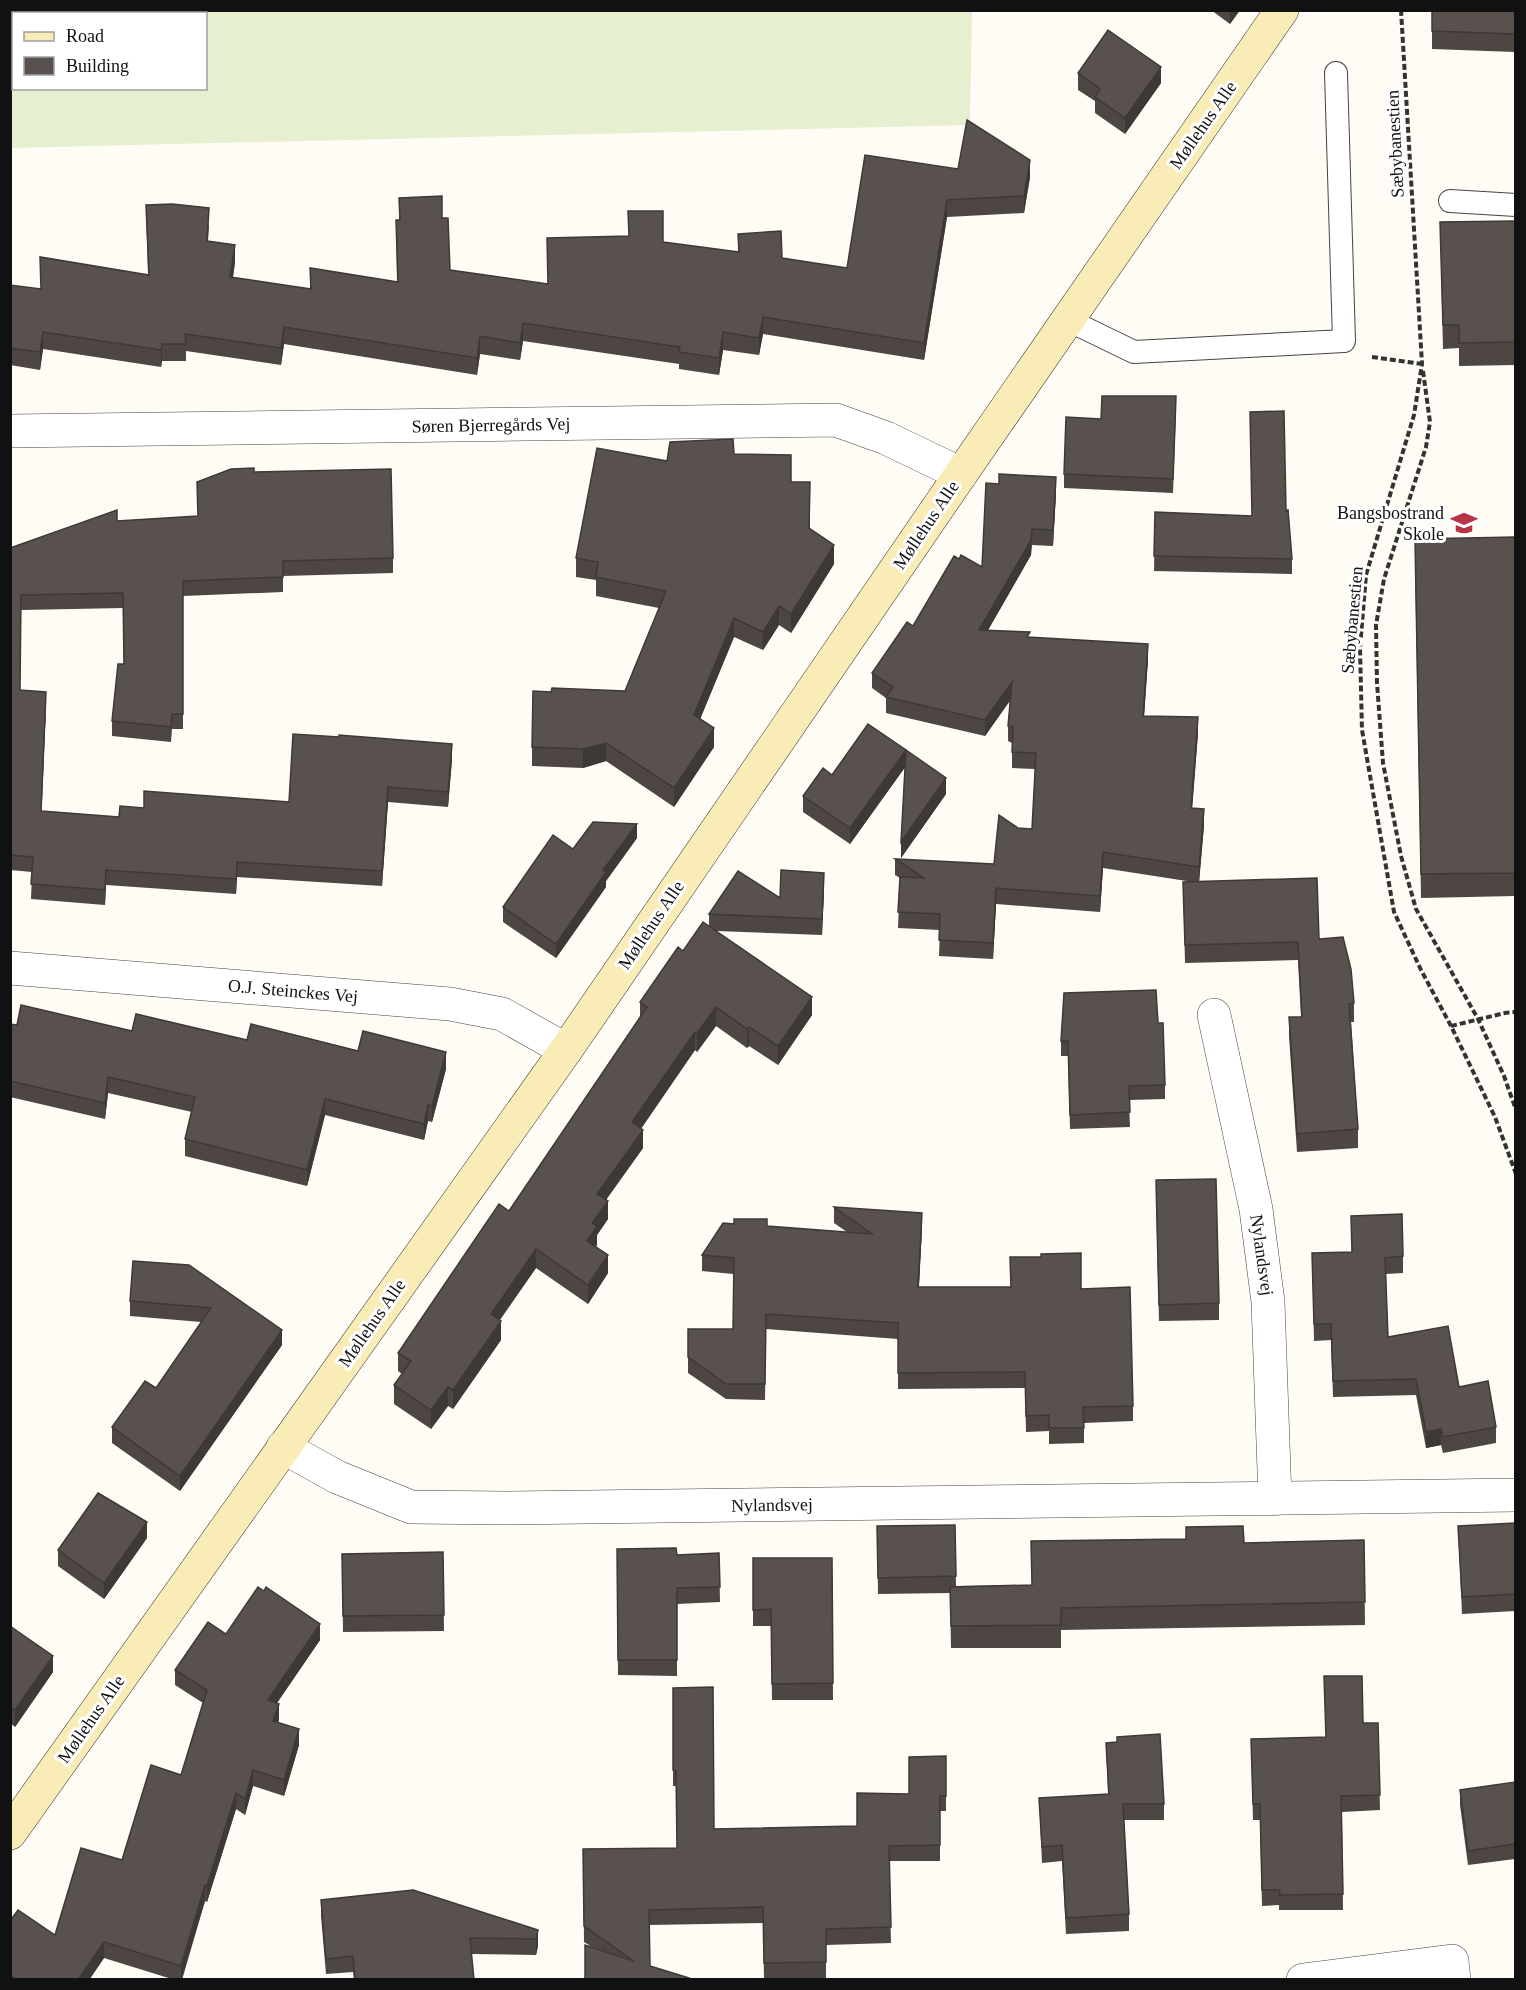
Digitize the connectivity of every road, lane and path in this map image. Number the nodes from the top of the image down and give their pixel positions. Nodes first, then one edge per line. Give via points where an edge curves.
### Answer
1 (1282, 10) edge
2 (1401, 10) edge
3 (1336, 73) dead end
4 (1450, 201) dead end
5 (1515, 205) edge
6 (1068, 320) junction
7 (1344, 341) junction
8 (1422, 364) junction
9 (10, 431) edge
10 (961, 474) junction
11 (10, 968) edge
12 (1515, 1012) edge
13 (1215, 1015) dead end
14 (1478, 1019) junction
15 (1451, 1026) junction
16 (566, 1050) junction
17 (1515, 1110) edge
18 (1515, 1174) edge
19 (283, 1447) junction
20 (1515, 1495) edge
21 (1275, 1499) junction
22 (10, 1833) edge
23 (1303, 1980) edge
24 (1454, 1980) edge

1 - 6 street, Møllehus Alle
2 - 8 path, Sæbybanestien
3 - 7 lane
4 - 5 lane
6 - 7 lane via 1134,352
6 - 10 street, Møllehus Alle
7 - 8 path via 1360,356
8 - 14 path via 1430,422 1426,447 1384,579 1376,625 1383,763 1416,909
8 - 15 path, Sæbybanestien via 1414,415 1366,575 1360,648 1362,730 1395,912
9 - 10 street, Søren Bjerregårds Vej via 836,420 886,438
10 - 16 street, Møllehus Alle
11 - 16 street, O.J. Steinckes Vej via 450,1004 502,1014
12 - 14 path
13 - 21 street, Nylandsvej via 1256,1209 1268,1302
14 - 15 path
14 - 17 path
15 - 18 path, Sæbybanestien via 1495,1117
16 - 19 street, Møllehus Alle
19 - 21 street, Nylandsvej via 337,1477 411,1507
19 - 22 street, Møllehus Alle
20 - 21 street, Nylandsvej
23 - 24 street via 1452,1961

